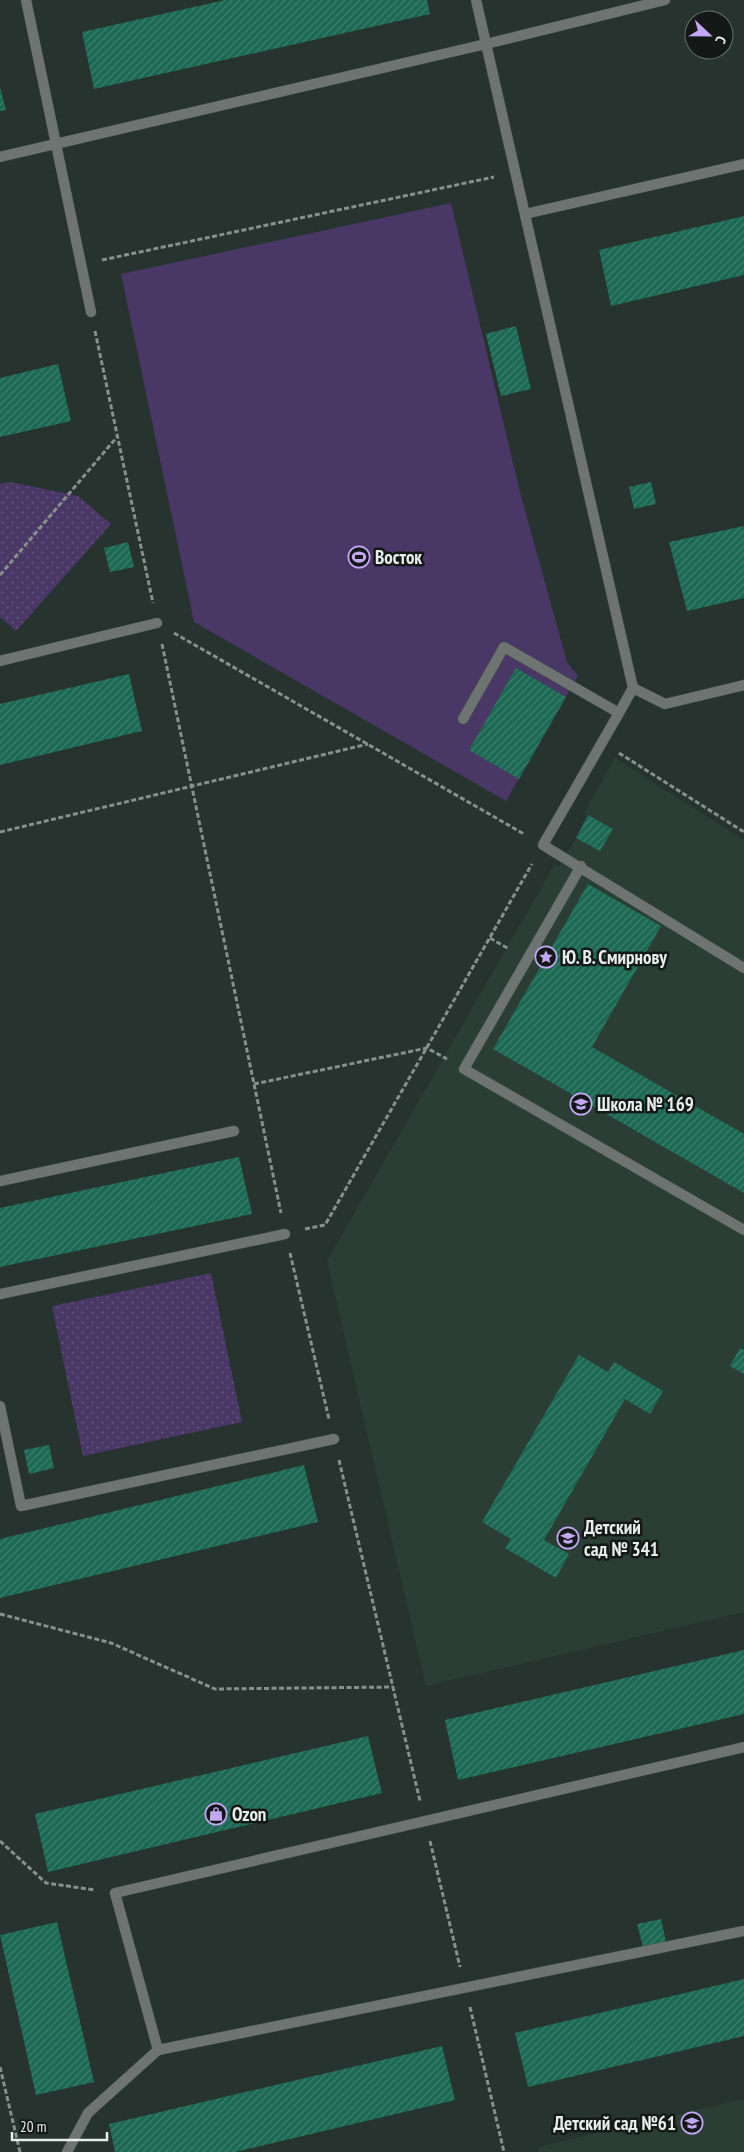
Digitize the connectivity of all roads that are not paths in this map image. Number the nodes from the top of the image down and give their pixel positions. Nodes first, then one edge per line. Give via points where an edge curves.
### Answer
1 (26, 0) edge
2 (476, 0) edge
3 (665, 0) edge
4 (486, 44) junction
5 (56, 146) junction
6 (0, 157) edge
7 (744, 164) edge
8 (525, 214) junction
9 (91, 312) dead end
10 (157, 624) road end
11 (0, 661) edge
12 (744, 685) edge
13 (633, 688) junction
14 (619, 712) junction
15 (463, 719) dead end
16 (581, 866) junction
17 (744, 968) edge
18 (234, 1131) dead end
19 (0, 1181) edge
20 (744, 1230) edge
21 (285, 1234) road end
22 (0, 1294) edge
23 (0, 1406) edge
24 (334, 1440) dead end
25 (744, 1747) edge
26 (744, 1931) edge
27 (158, 2050) junction
28 (68, 2152) edge

1 - 5 lane
2 - 4 lane
3 - 4 lane
4 - 5 lane
4 - 8 lane
5 - 6 lane
5 - 9 lane
7 - 8 lane
8 - 13 lane
10 - 11 lane
12 - 13 lane via 665,704
13 - 14 lane
14 - 15 lane via 504,647
14 - 16 lane via 543,845
16 - 17 lane
16 - 20 lane via 464,1069
18 - 19 lane
21 - 22 lane
23 - 24 lane via 21,1506
25 - 27 lane via 115,1893
26 - 27 lane
27 - 28 lane via 88,2112

